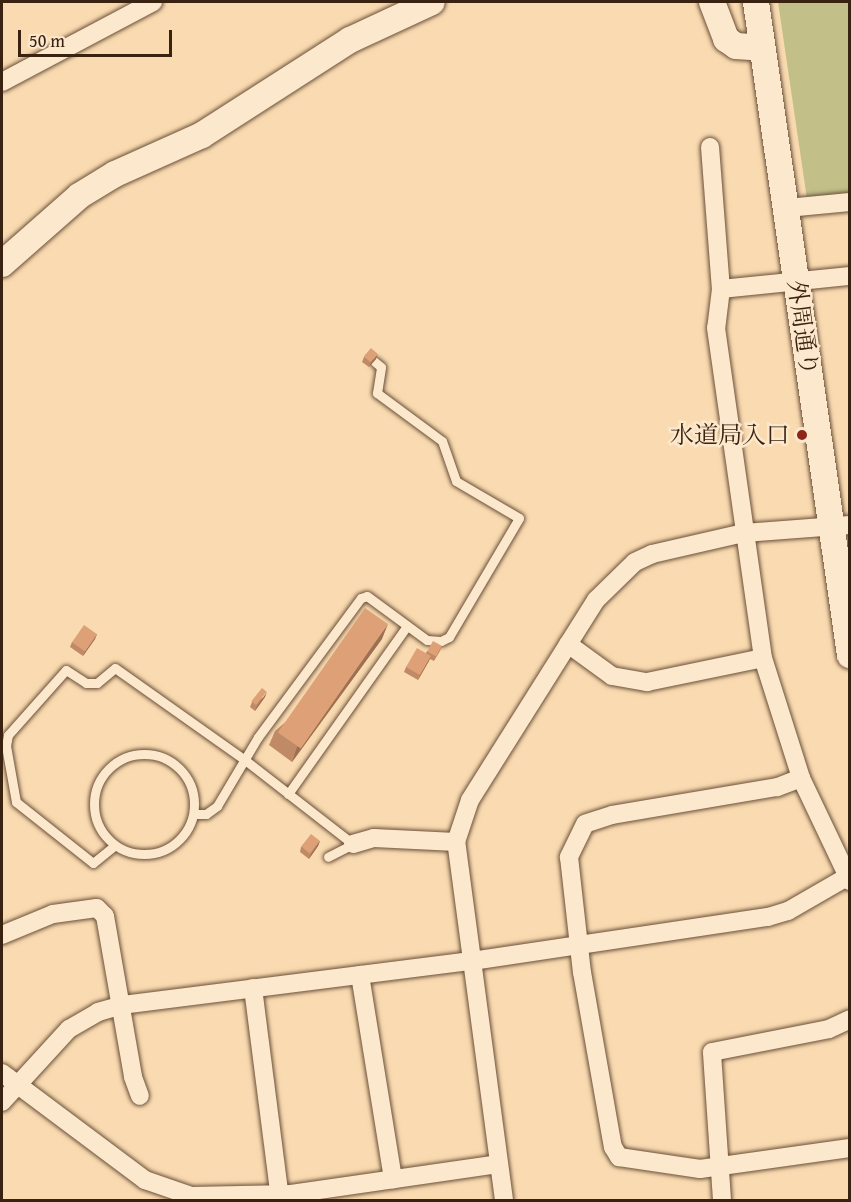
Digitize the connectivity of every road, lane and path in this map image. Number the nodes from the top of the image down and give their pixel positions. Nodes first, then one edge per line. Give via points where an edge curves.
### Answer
1 (153, 2) edge
2 (432, 2) edge
3 (712, 2) edge
4 (756, 2) edge
5 (762, 48) junction
6 (2, 82) edge
7 (710, 147) dead end
8 (849, 202) edge
9 (787, 208) junction
10 (2, 264) edge
11 (849, 276) edge
12 (796, 281) junction
13 (721, 289) junction
14 (375, 362) edge
15 (840, 526) edge
16 (744, 533) junction
17 (407, 626) junction
18 (568, 644) junction
19 (849, 655) edge
20 (763, 658) junction
21 (245, 759) junction
22 (801, 778) junction
23 (288, 794) junction
24 (194, 814) junction
25 (456, 842) junction
26 (352, 844) junction
27 (114, 846) junction
28 (328, 856) dead end
29 (848, 879) edge
30 (2, 935) edge
31 (580, 944) junction
32 (472, 961) junction
33 (360, 975) junction
34 (254, 988) junction
35 (122, 1005) junction
36 (849, 1019) edge
37 (2, 1073) edge
38 (17, 1084) junction
39 (140, 1096) dead end
40 (2, 1102) edge
41 (849, 1148) edge
42 (498, 1164) junction
43 (721, 1164) junction
44 (393, 1179) junction
45 (279, 1198) edge
46 (504, 1200) edge
47 (722, 1200) edge

1 - 6 street
2 - 10 street via 350,40 202,135 115,174 79,196
3 - 5 street via 726,39 736,46
4 - 5 street, 外周通り
5 - 9 street, 外周通り
7 - 13 street
8 - 9 street
9 - 12 street, 外周通り
11 - 12 street
12 - 13 street
12 - 15 street, 外周通り
13 - 16 street via 716,328
14 - 17 lane via 381,367 377,393 442,441 456,481 519,518 449,637 426,640
15 - 16 street
15 - 19 street, 外周通り
16 - 18 street via 652,554 635,562 603,592
16 - 20 street
17 - 21 lane via 367,596 362,598
17 - 23 lane
18 - 20 street via 612,676 646,682
18 - 25 street via 482,777
20 - 22 street
21 - 23 lane
21 - 24 lane via 217,806 206,814
21 - 27 lane via 115,668 97,683 86,683 66,670 8,735 6,746 16,802 93,863
22 - 29 street
22 - 31 street via 777,787 612,815 585,824 569,857
23 - 26 lane
24 - 27 lane via 176,843 161,851 144,854
24 - 27 lane via 194,797 178,767 149,753 118,760 97,784 93,800 95,816
25 - 26 street via 374,838
25 - 32 street
26 - 28 lane
29 - 31 street via 788,912 768,917
30 - 35 street via 54,914 97,908 105,916
31 - 32 street
31 - 43 street via 612,1147 628,1161 700,1169
32 - 33 street
32 - 42 street
33 - 34 street
33 - 44 street
34 - 35 street
34 - 45 street
35 - 38 street via 69,1029
35 - 39 street via 133,1077
36 - 43 street via 829,1029 712,1052
37 - 38 street
38 - 40 street
38 - 45 street via 157,1187 209,1199 256,1193
41 - 43 street
42 - 44 street
42 - 46 street
43 - 47 street
44 - 45 street

